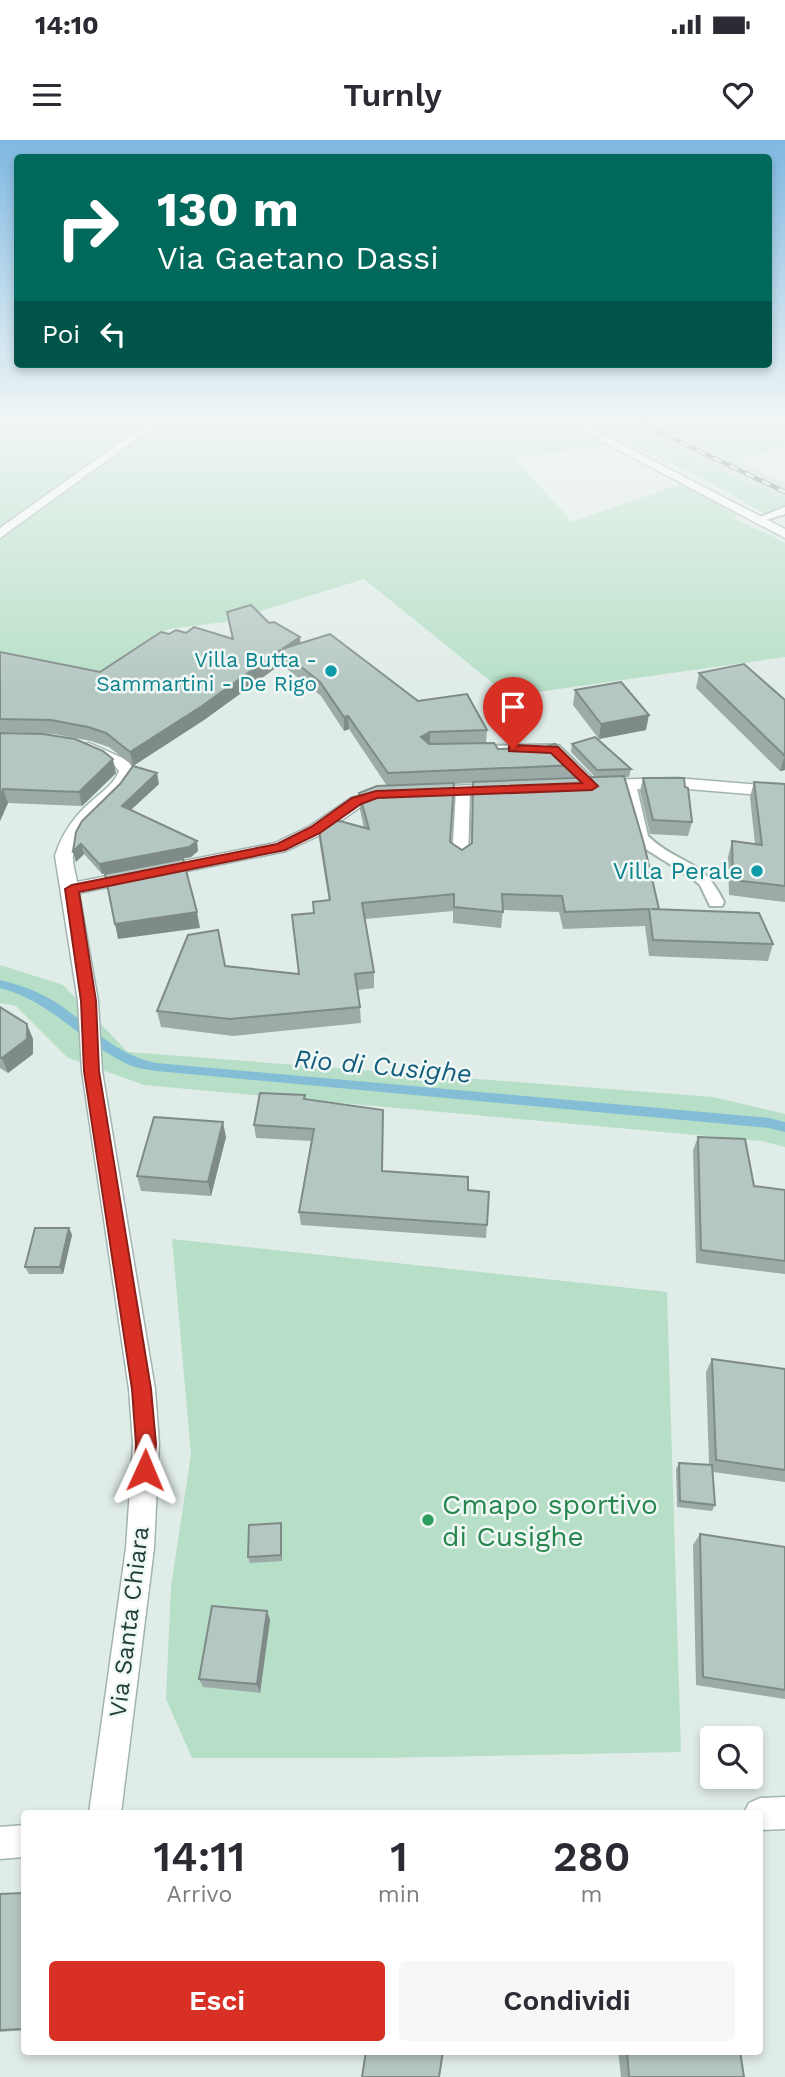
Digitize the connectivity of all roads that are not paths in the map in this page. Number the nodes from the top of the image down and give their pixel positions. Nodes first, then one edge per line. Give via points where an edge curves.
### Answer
1 (34, 509) edge
2 (741, 509) edge
3 (785, 510) edge
4 (760, 519) junction
5 (0, 534) edge
6 (785, 534) edge
7 (76, 745) edge
8 (458, 751) edge
9 (629, 784) junction
10 (592, 786) junction
11 (564, 787) edge
12 (523, 788) edge
13 (463, 791) junction
14 (785, 792) edge
15 (460, 859) edge
16 (72, 889) junction
17 (716, 902) dead end
18 (105, 1810) edge
19 (785, 1813) edge
20 (763, 1814) edge
21 (21, 1841) edge
22 (0, 1843) edge

1 - 5 street
2 - 4 street
3 - 4 lane
4 - 6 street
7 - 16 street, Via Santa Chiara via 121,763 128,775 89,810 69,838 64,856
8 - 10 lane via 554,750
9 - 10 street
9 - 14 street
9 - 17 lane via 641,837 698,874
10 - 11 street
12 - 13 street
13 - 15 lane
13 - 16 street via 365,797 316,830 272,850
16 - 18 street, Via Santa Chiara via 88,1001 92,1071 142,1389 146,1444 140,1548
19 - 20 street
21 - 22 street

